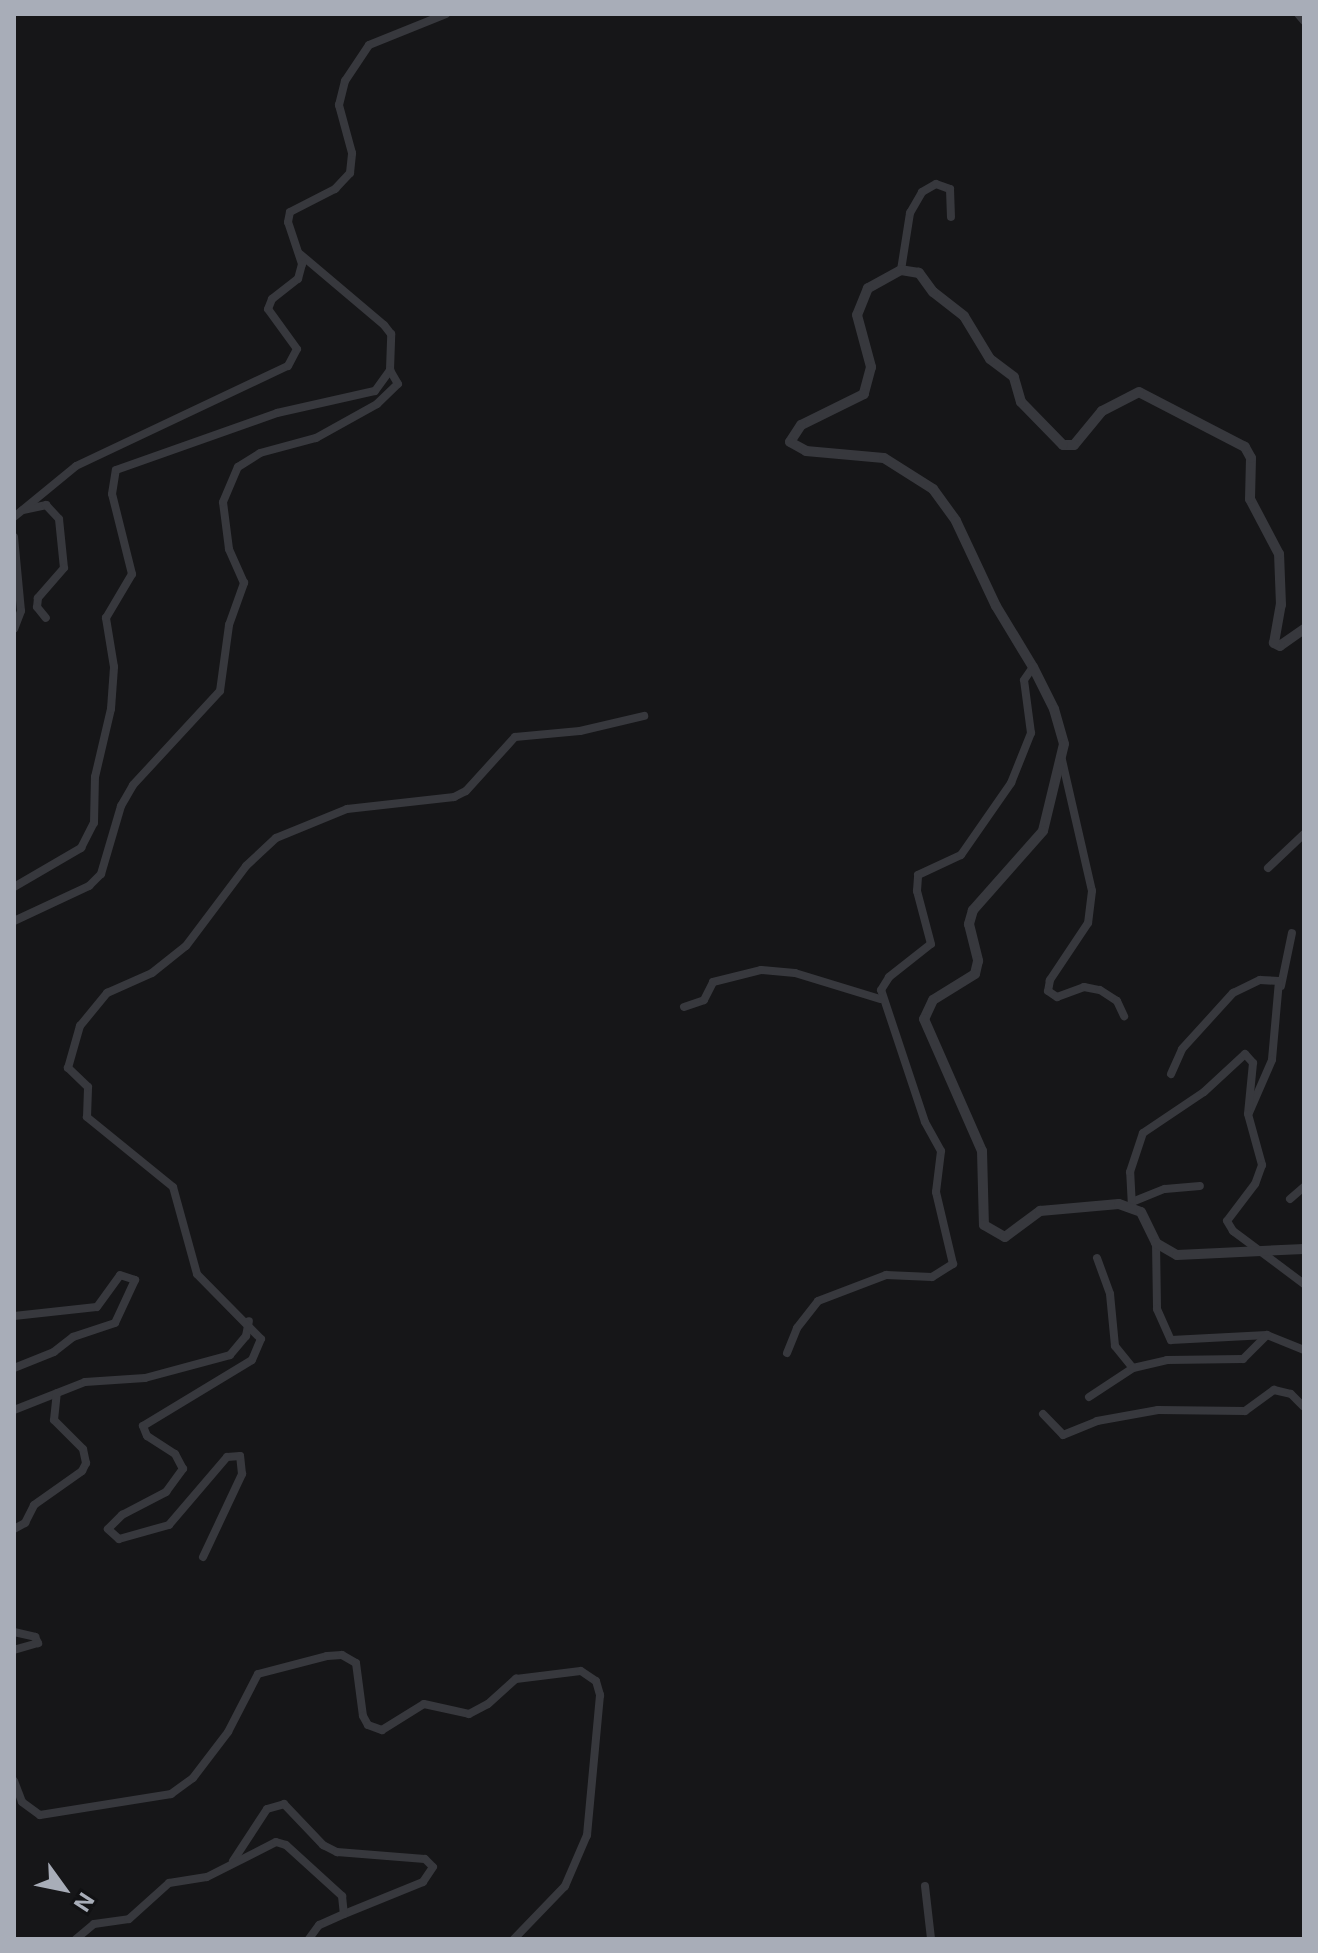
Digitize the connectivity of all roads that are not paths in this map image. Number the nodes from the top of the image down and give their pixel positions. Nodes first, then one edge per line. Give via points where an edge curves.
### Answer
1 (446, 14) edge
2 (1298, 14) edge
3 (1304, 21) edge
4 (951, 217) dead end
5 (300, 254) junction
6 (901, 270) junction
7 (390, 370) junction
8 (23, 511) junction
9 (14, 517) edge
10 (14, 537) edge
11 (46, 618) dead end
12 (14, 629) edge
13 (1304, 629) edge
14 (1033, 667) junction
15 (644, 716) dead end
16 (1064, 744) junction
17 (1304, 834) edge
18 (1268, 868) dead end
19 (14, 887) edge
20 (14, 921) edge
21 (1292, 933) dead end
22 (1281, 986) junction
23 (880, 999) junction
24 (684, 1007) dead end
25 (1124, 1016) dead end
26 (1171, 1074) dead end
27 (1248, 1114) junction
28 (1200, 1186) dead end
29 (1304, 1187) edge
30 (1290, 1199) dead end
31 (1132, 1204) junction
32 (1156, 1243) junction
33 (1304, 1249) edge
34 (1264, 1251) junction
35 (1097, 1258) dead end
36 (1304, 1284) edge
37 (14, 1316) edge
38 (249, 1321) junction
39 (1267, 1335) junction
40 (1304, 1350) edge
41 (787, 1353) dead end
42 (14, 1368) edge
43 (1133, 1368) junction
44 (57, 1393) junction
45 (1089, 1397) dead end
46 (1304, 1407) edge
47 (14, 1410) edge
48 (1043, 1414) dead end
49 (14, 1529) edge
50 (203, 1557) dead end
51 (14, 1632) edge
52 (14, 1650) edge
53 (14, 1781) edge
54 (230, 1865) junction
55 (925, 1886) dead end
56 (344, 1914) junction
57 (76, 1939) edge
58 (309, 1939) edge
59 (514, 1939) edge
60 (931, 1939) edge

1 - 5 street via 369,45 345,81 339,105 352,153 350,173 335,189 290,212 288,222
2 - 3 street
4 - 6 street via 950,189 936,184 922,192 910,213
5 - 7 street via 391,334
5 - 8 street via 298,279 272,299 268,309 297,349 288,366 76,466
6 - 13 street via 919,273 933,292 964,316 984,352 1014,377 1021,402 1063,445 1074,445 1102,411 1139,392 1245,447 1251,458 1250,499 1279,554 1281,605 1274,643 1280,646
6 - 14 street via 868,288 858,307 871,367 864,394 796,428 790,442 806,451 884,458 933,489 956,521 996,606
7 - 19 street via 375,391 277,413 116,470 112,494 132,574 106,618 114,667 111,709 95,777 94,823 81,848
7 - 20 street via 398,384 377,404 316,438 260,453 238,467 223,502 229,549 244,583 229,625 220,691 133,785 121,806 101,874 89,886
8 - 9 street
8 - 11 street via 46,505 59,519 64,568 38,598 37,607
10 - 12 street via 21,611
14 - 16 street
14 - 23 street via 1024,680 1031,733 1011,783 961,855 918,875 931,944 889,977
15 - 38 street via 580,731 515,737 466,791 454,797 347,809 276,838 246,866 186,946 161,968 107,993 80,1026 68,1068 88,1087 87,1117 173,1187 197,1274
16 - 25 street via 1062,766 1092,891 1088,923 1048,991 1057,997 1084,987 1100,990 1117,1001
16 - 31 street via 1043,831 973,910 969,924 978,961 975,974 933,1000 924,1019 982,1151 984,1225 991,1233 1005,1237 1040,1211 1056,1207
17 - 18 street
21 - 22 street
22 - 26 street via 1279,981 1260,980 1233,993 1182,1049
22 - 27 street via 1272,1019 1272,1060
23 - 24 street via 795,973 761,970 713,982 704,1000
23 - 41 street via 941,1151 936,1192 954,1260 941,1274 886,1275 818,1301 797,1328
27 - 31 street via 1253,1063 1245,1054 1204,1092 1143,1133 1130,1172
27 - 34 street via 1262,1165 1255,1184 1227,1221
28 - 31 street via 1165,1189
29 - 30 street
31 - 32 street
32 - 34 street via 1177,1255
32 - 39 street via 1157,1309 1171,1340
33 - 34 street
34 - 36 street
35 - 43 street via 1110,1294 1115,1346
37 - 42 street via 97,1307 120,1275 135,1280 115,1323 73,1337 54,1352
38 - 44 street via 246,1336 230,1355 145,1378 85,1382
38 - 50 street via 261,1339 252,1360 143,1426 147,1436 182,1460 180,1476 156,1499 122,1515 108,1529 119,1539 169,1525 227,1457 240,1456 242,1474
39 - 40 street
39 - 43 street via 1237,1361 1167,1360
43 - 45 street
44 - 47 street
44 - 49 street via 54,1420 83,1449 86,1463 40,1499 25,1523
46 - 48 street via 1291,1394 1274,1390 1245,1411 1158,1410 1106,1419 1063,1435
51 - 52 street via 35,1637 38,1643
53 - 59 street via 22,1802 40,1815 171,1794 193,1778 228,1732 258,1674 327,1656 342,1655 356,1663 363,1716 368,1725 382,1730 424,1704 469,1714 516,1679 581,1671 596,1681 600,1695 587,1835 565,1886
54 - 56 street via 267,1844 281,1843 340,1892
54 - 56 street via 267,1809 284,1804 323,1845 337,1852 425,1859 433,1867 423,1882
54 - 57 street via 207,1877 169,1883 129,1919 94,1924
55 - 60 street
56 - 58 street via 319,1925

